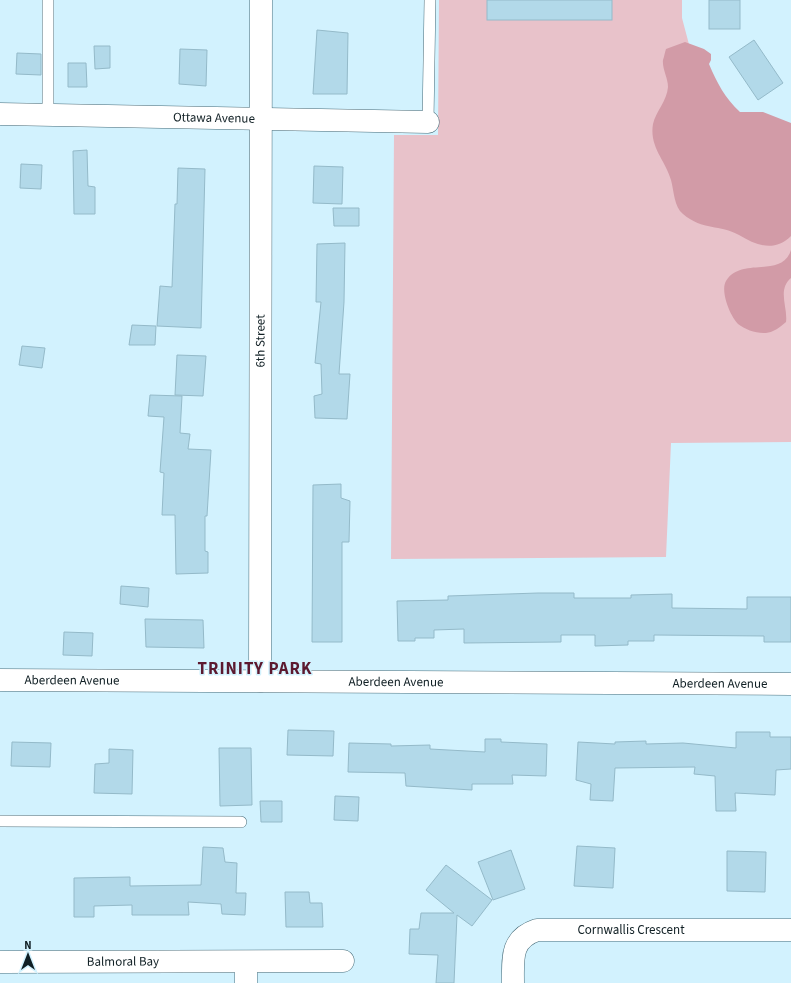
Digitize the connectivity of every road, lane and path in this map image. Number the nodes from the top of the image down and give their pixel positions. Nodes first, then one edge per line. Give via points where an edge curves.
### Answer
1 (48, 0) edge
2 (261, 0) edge
3 (430, 0) edge
4 (0, 114) edge
5 (48, 114) junction
6 (261, 118) junction
7 (428, 122) joint
8 (0, 680) edge
9 (260, 681) junction
10 (791, 684) edge
11 (0, 821) edge
12 (241, 822) dead end
13 (791, 930) edge
14 (343, 961) dead end
15 (0, 962) edge
16 (246, 962) junction
17 (246, 983) edge
18 (513, 983) edge

1 - 5 lane
2 - 6 street, 6th Street
3 - 7 lane
4 - 5 street, Ottawa Avenue
5 - 6 street, Ottawa Avenue
6 - 7 street, Ottawa Avenue
6 - 9 street, 6th Street
8 - 9 street, Aberdeen Avenue
9 - 10 street, Aberdeen Avenue
11 - 12 lane
13 - 18 street, Cornwallis Crescent via 537,930 527,933 515,947
14 - 16 street, Balmoral Bay
15 - 16 street, Balmoral Bay
16 - 17 street

